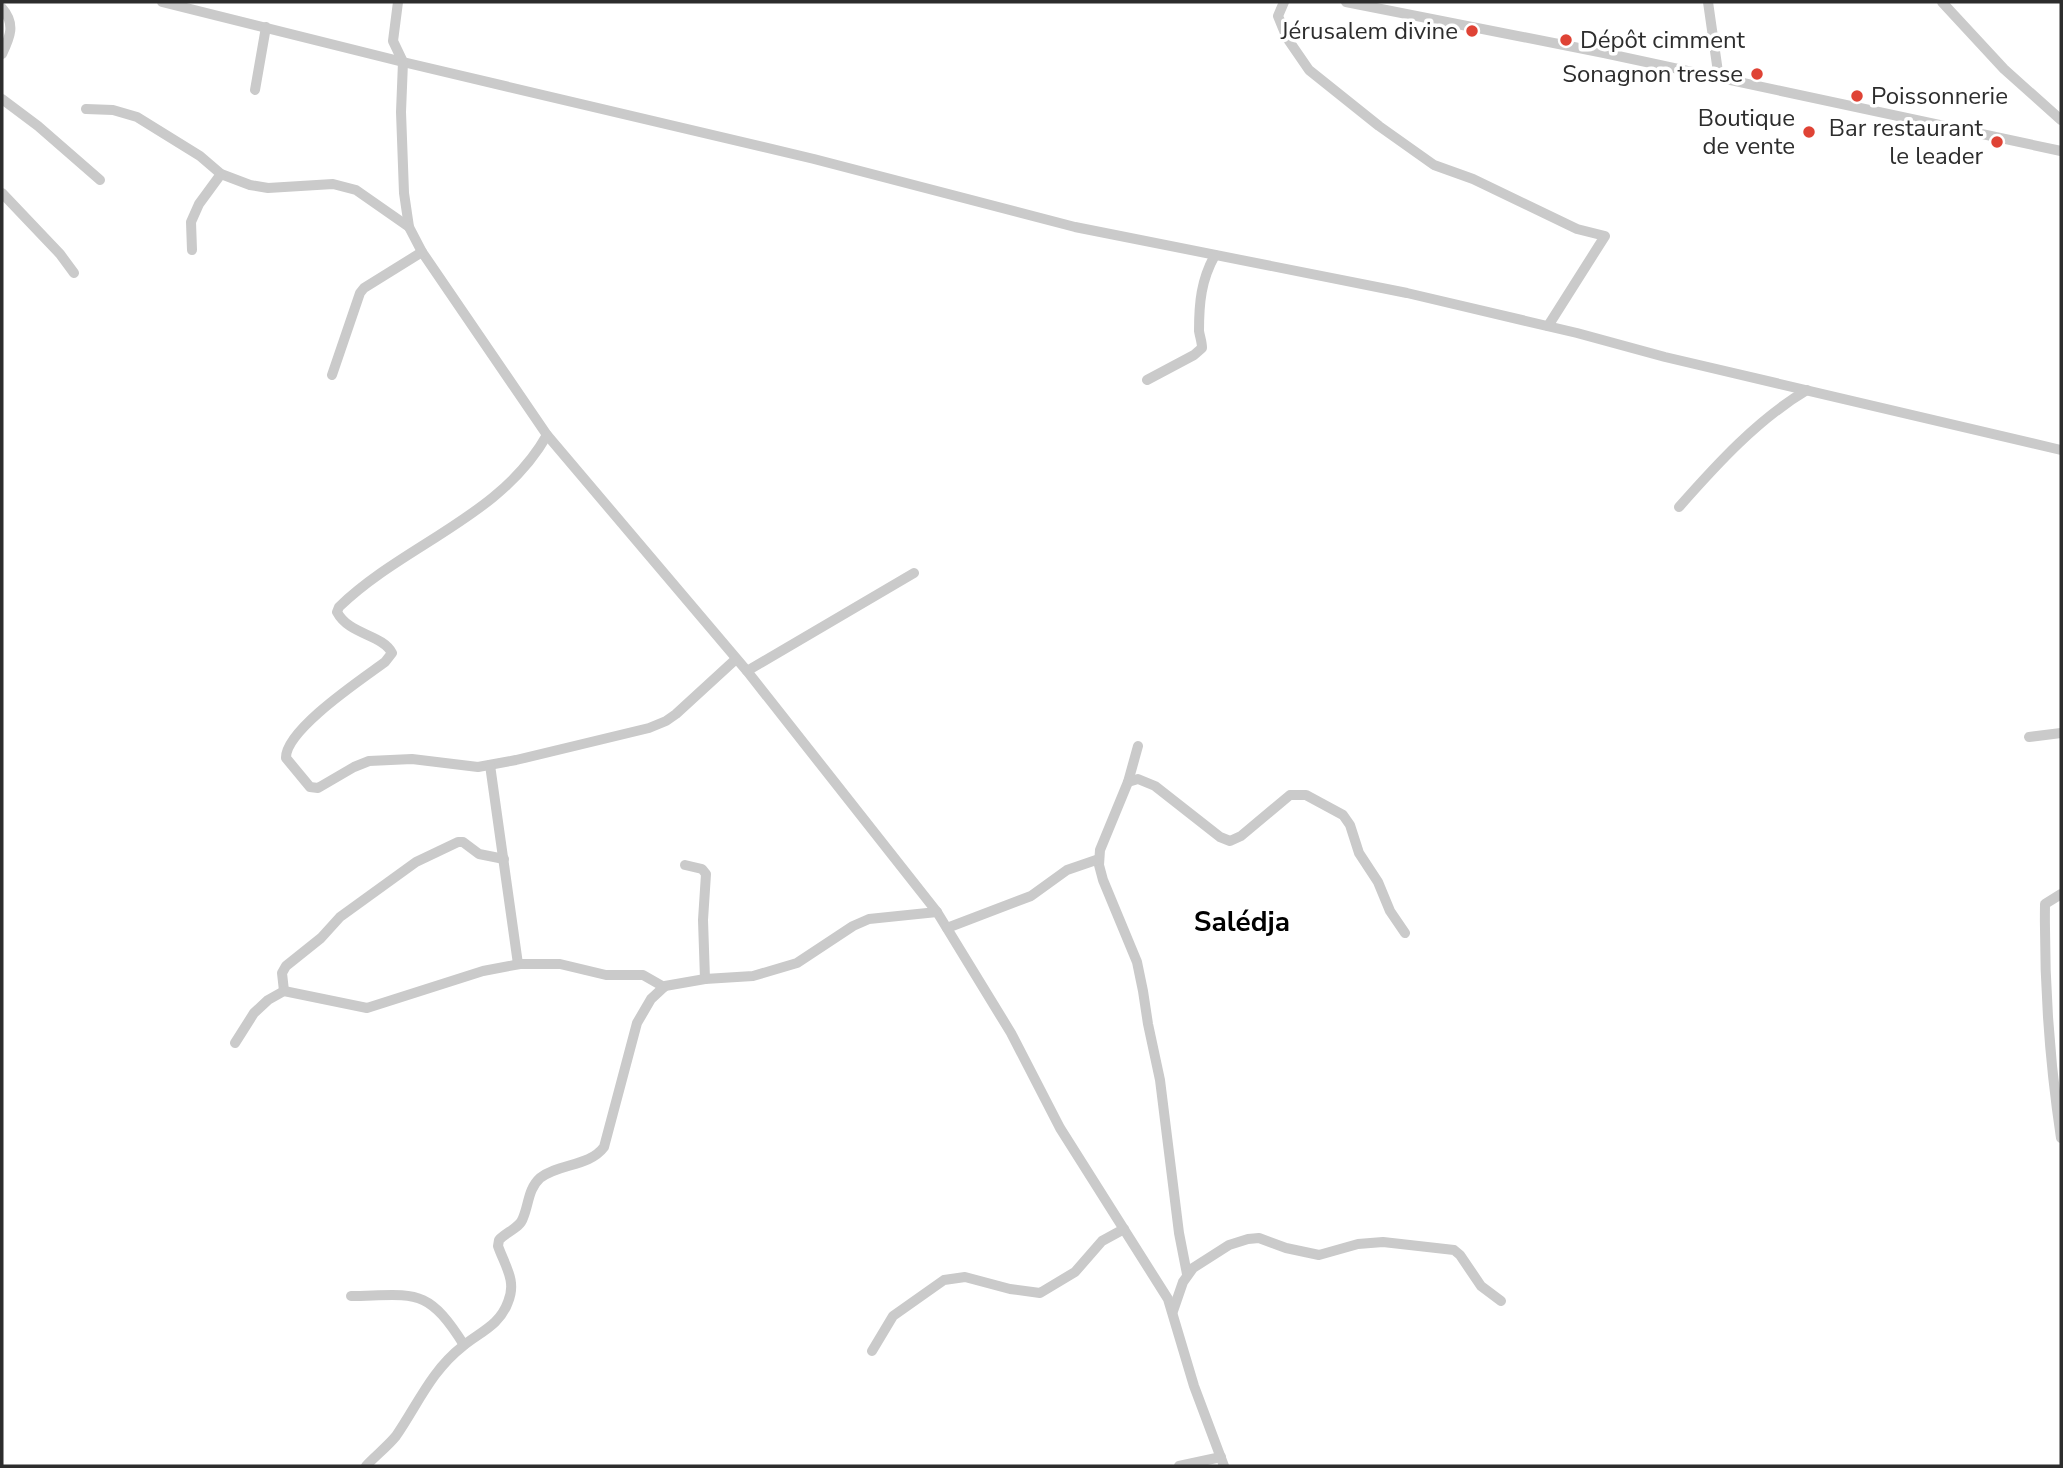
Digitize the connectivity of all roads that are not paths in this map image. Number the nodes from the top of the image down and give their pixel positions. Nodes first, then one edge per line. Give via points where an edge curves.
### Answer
1 (162, 2) edge
2 (398, 2) edge
3 (1284, 2) edge
4 (1346, 2) edge
5 (1708, 2) edge
6 (1942, 2) edge
7 (2, 8) edge
8 (266, 27) junction
9 (2, 54) edge
10 (403, 62) junction
11 (1719, 79) junction
12 (255, 90) dead end
13 (2, 99) edge
14 (86, 109) dead end
15 (2061, 120) edge
16 (2061, 151) edge
17 (221, 174) junction
18 (100, 180) dead end
19 (2, 193) edge
20 (409, 227) junction
21 (192, 250) dead end
22 (422, 251) junction
23 (1215, 255) junction
24 (74, 273) dead end
25 (1548, 326) junction
26 (332, 375) dead end
27 (1147, 380) dead end
28 (1807, 390) junction
29 (547, 435) junction
30 (2061, 450) edge
31 (1679, 507) dead end
32 (914, 573) dead end
33 (736, 659) junction
34 (747, 671) junction
35 (2061, 735) edge
36 (2029, 737) dead end
37 (1138, 746) dead end
38 (491, 765) junction
39 (1128, 782) junction
40 (504, 859) junction
41 (1099, 859) junction
42 (685, 865) dead end
43 (2061, 894) edge
44 (937, 912) junction
45 (947, 928) junction
46 (1405, 933) dead end
47 (518, 964) junction
48 (705, 979) junction
49 (664, 987) junction
50 (285, 991) junction
51 (235, 1043) dead end
52 (2061, 1138) edge
53 (1124, 1229) junction
54 (1187, 1274) junction
55 (351, 1296) dead end
56 (1501, 1301) dead end
57 (1173, 1311) junction
58 (464, 1345) junction
59 (872, 1351) dead end
60 (1222, 1462) edge
61 (366, 1466) edge
62 (1179, 1466) edge

1 - 8 street
2 - 10 street via 393,41
3 - 25 street via 1278,16 1281,27 1309,70 1379,125 1434,165 1577,229 1605,236
4 - 11 street
5 - 11 street
6 - 15 street via 2004,69
7 - 9 street via 11,35
8 - 10 street
8 - 12 street
10 - 20 street via 401,112
10 - 23 street via 814,159 1038,218
11 - 16 street
13 - 18 street
14 - 17 street via 138,117
17 - 20 street via 268,188 320,183 356,190
17 - 21 street via 191,222
19 - 24 street
20 - 22 street
22 - 26 street via 360,293
22 - 29 street
23 - 25 street
23 - 27 street via 1200,293 1202,348
25 - 28 street
28 - 30 street
28 - 31 street via 1781,405 1716,465
29 - 33 street
29 - 38 street via 501,493 339,607 337,612 346,623 387,646 391,656 297,733 286,755 315,789 369,761
32 - 34 street
33 - 34 street
33 - 38 street via 666,721 569,749
34 - 44 street
35 - 36 street
37 - 39 street
38 - 40 street
39 - 41 street
39 - 46 street via 1138,779 1155,786 1230,841 1290,795 1320,801 1350,825 1359,853
40 - 47 street
40 - 50 street via 479,855 458,842 416,862 340,917 286,966 282,973
41 - 45 street via 1067,870 1031,896
41 - 54 street via 1103,880 1137,962 1160,1080
42 - 48 street via 706,874
43 - 52 street via 2045,904 2044,958 2048,1044
44 - 45 street
44 - 48 street via 869,919 797,963 753,976
45 - 53 street via 1011,1033 1060,1128
47 - 49 street via 560,964 606,975 643,975
47 - 50 street via 367,1008
48 - 49 street
49 - 58 street via 637,1023 604,1147 594,1157 548,1172 536,1182 522,1223 498,1243 511,1276 508,1303 498,1321
50 - 51 street via 254,1013
53 - 57 street
53 - 59 street via 1102,1241 1075,1272 1040,1293 965,1277 944,1280 894,1316
54 - 56 street via 1229,1245 1248,1239 1319,1255 1358,1244 1407,1244 1456,1251 1474,1279
54 - 57 street
55 - 58 street via 421,1298 443,1314
57 - 60 street
58 - 61 street via 422,1392 393,1440
60 - 62 street

